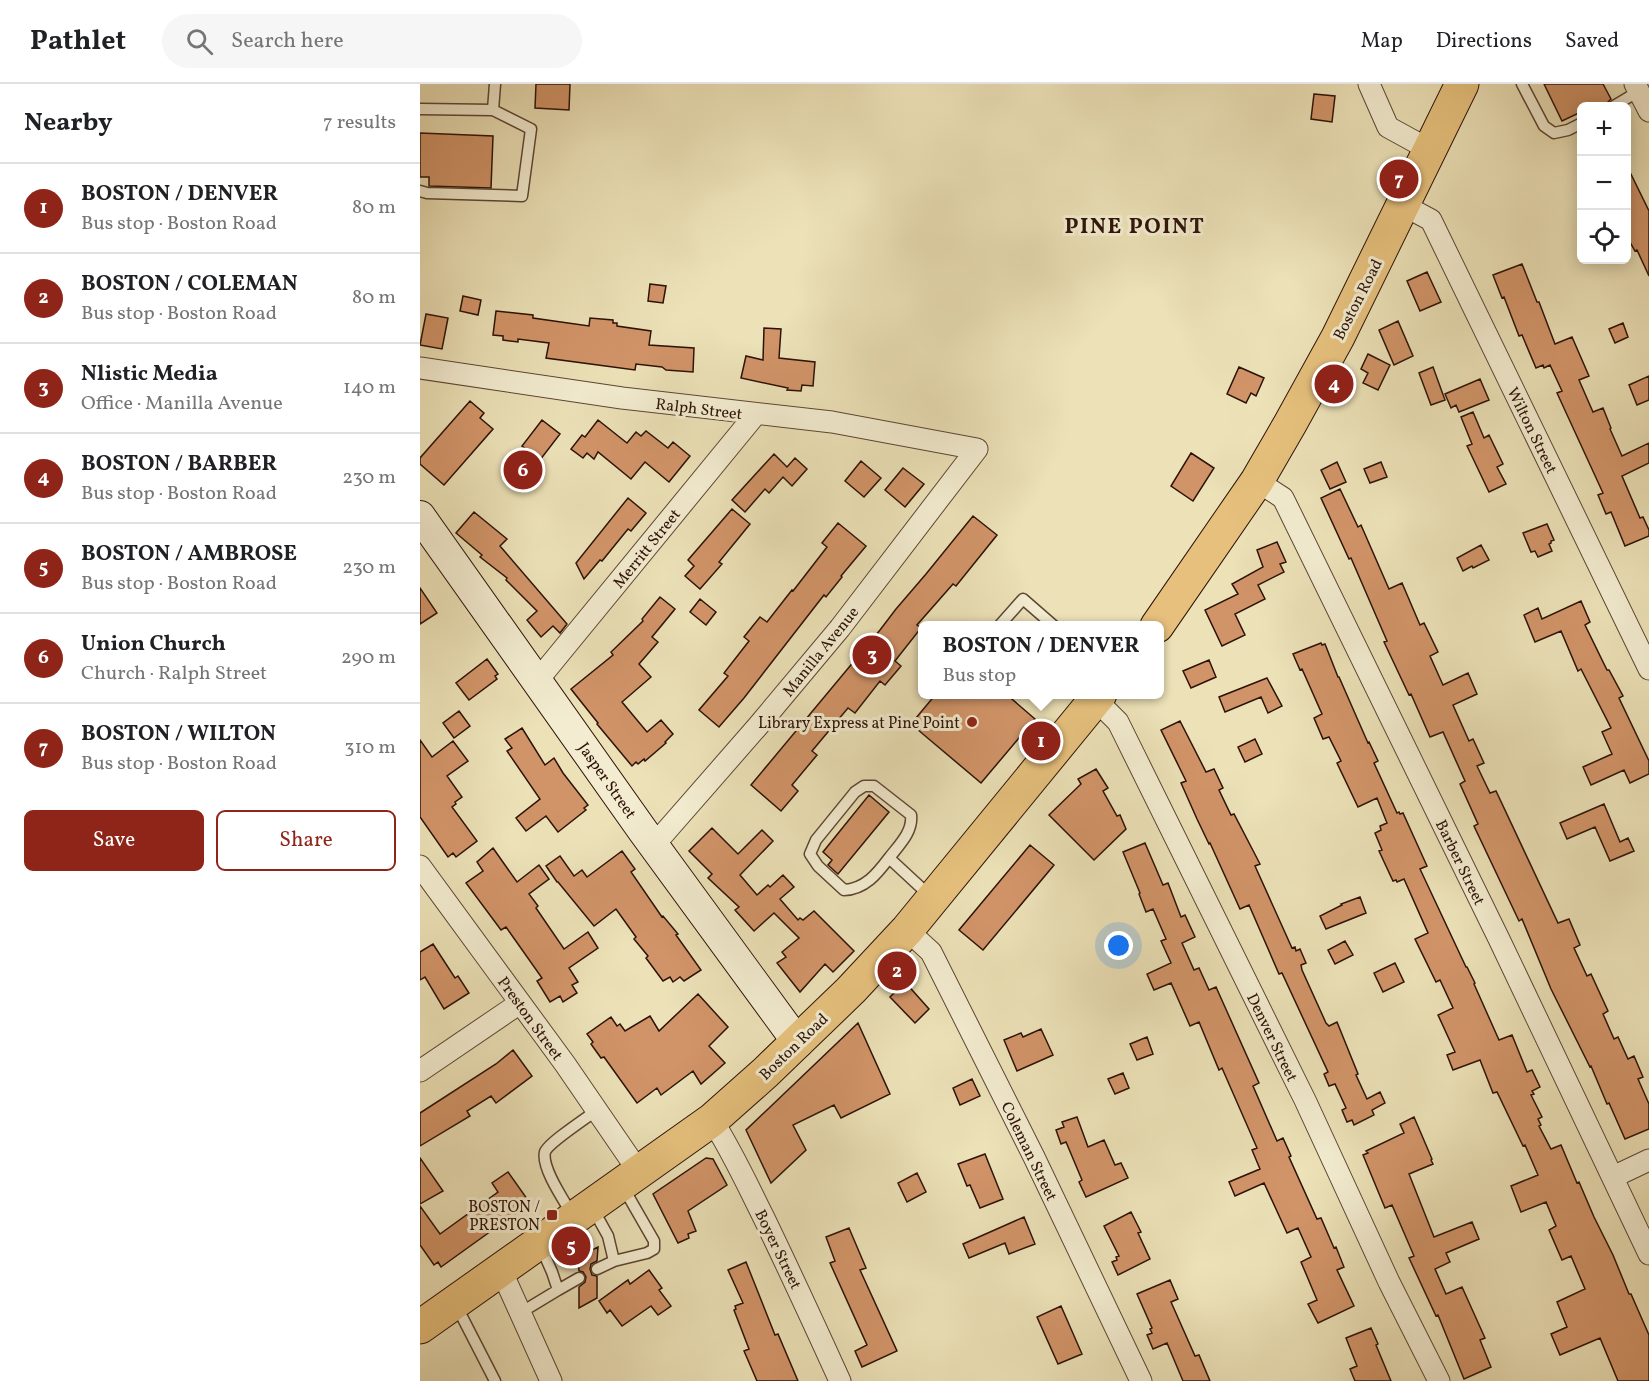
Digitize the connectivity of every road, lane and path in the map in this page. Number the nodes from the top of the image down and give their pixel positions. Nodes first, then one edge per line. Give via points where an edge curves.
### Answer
1 (495, 84) edge
2 (1369, 84) edge
3 (1462, 84) edge
4 (1522, 84) edge
5 (1637, 87) edge
6 (1619, 102) edge
7 (420, 109) edge
8 (494, 110) junction
9 (1649, 111) edge
10 (1577, 125) edge
11 (1430, 150) junction
12 (420, 191) edge
13 (1403, 205) junction
14 (420, 368) edge
15 (755, 414) junction
16 (977, 449) joint
17 (1257, 481) junction
18 (420, 516) edge
19 (1003, 621) edge
20 (1048, 621) edge
21 (1160, 621) edge
22 (1649, 669) edge
23 (537, 681) junction
24 (1093, 699) edge
25 (1098, 699) edge
26 (654, 845) junction
27 (889, 858) junction
28 (420, 866) edge
29 (933, 898) junction
30 (907, 930) junction
31 (520, 1003) junction
32 (798, 1043) junction
33 (420, 1071) edge
34 (597, 1110) junction
35 (712, 1120) junction
36 (1649, 1160) edge
37 (1613, 1177) junction
38 (630, 1178) junction
39 (583, 1212) junction
40 (539, 1242) junction
41 (1649, 1254) edge
42 (614, 1261) junction
43 (597, 1269) dead end
44 (501, 1270) junction
45 (579, 1278) dead end
46 (558, 1290) junction
47 (455, 1302) junction
48 (520, 1313) junction
49 (420, 1327) edge
50 (495, 1381) edge
51 (551, 1381) edge
52 (840, 1381) edge
53 (1141, 1381) edge
54 (1439, 1381) edge

1 - 8 lane
2 - 11 street via 1388,127
3 - 11 main road, Boston Road
4 - 10 lane via 1544,126 1554,133
5 - 6 lane
5 - 9 street
7 - 8 lane
8 - 12 lane via 531,129 522,196
11 - 13 main road, Boston Road
13 - 17 main road, Boston Road via 1338,337
13 - 22 street, Wilton Street via 1431,220
14 - 15 street, Ralph Street
15 - 16 street, Ralph Street via 832,423
15 - 23 street, Merritt Street
16 - 26 street, Manilla Avenue via 840,628
17 - 21 main road, Boston Road
17 - 37 street, Barber Street via 1283,498
18 - 23 main road, Jasper Street
19 - 20 lane via 1023,599
23 - 26 main road, Jasper Street
24 - 29 main road, Boston Road
25 - 54 street, Denver Street via 1118,722
26 - 32 main road, Jasper Street
27 - 27 lane via 908,832 911,815 874,786 864,786 855,792 816,840 810,854 844,890 874,877
27 - 29 lane
28 - 31 street, Preston Street
29 - 30 main road, Boston Road
30 - 32 main road, Boston Road
30 - 53 street, Coleman Street via 931,952
31 - 33 street
31 - 34 street, Preston Street
32 - 35 main road, Boston Road
34 - 38 street, Preston Street
34 - 39 lane via 545,1152 554,1184
35 - 38 main road, Boston Road
35 - 52 street, Boyer Street via 796,1283
36 - 37 street
37 - 41 street, Barber Street
38 - 39 main road, Boston Road
38 - 42 lane via 654,1249
39 - 40 main road, Boston Road
39 - 42 lane via 608,1236
40 - 44 main road, Boston Road
40 - 46 lane
42 - 43 lane
44 - 47 main road, Boston Road
44 - 48 street
45 - 46 lane
46 - 48 lane
47 - 49 main road, Boston Road
47 - 50 lane
48 - 51 street

